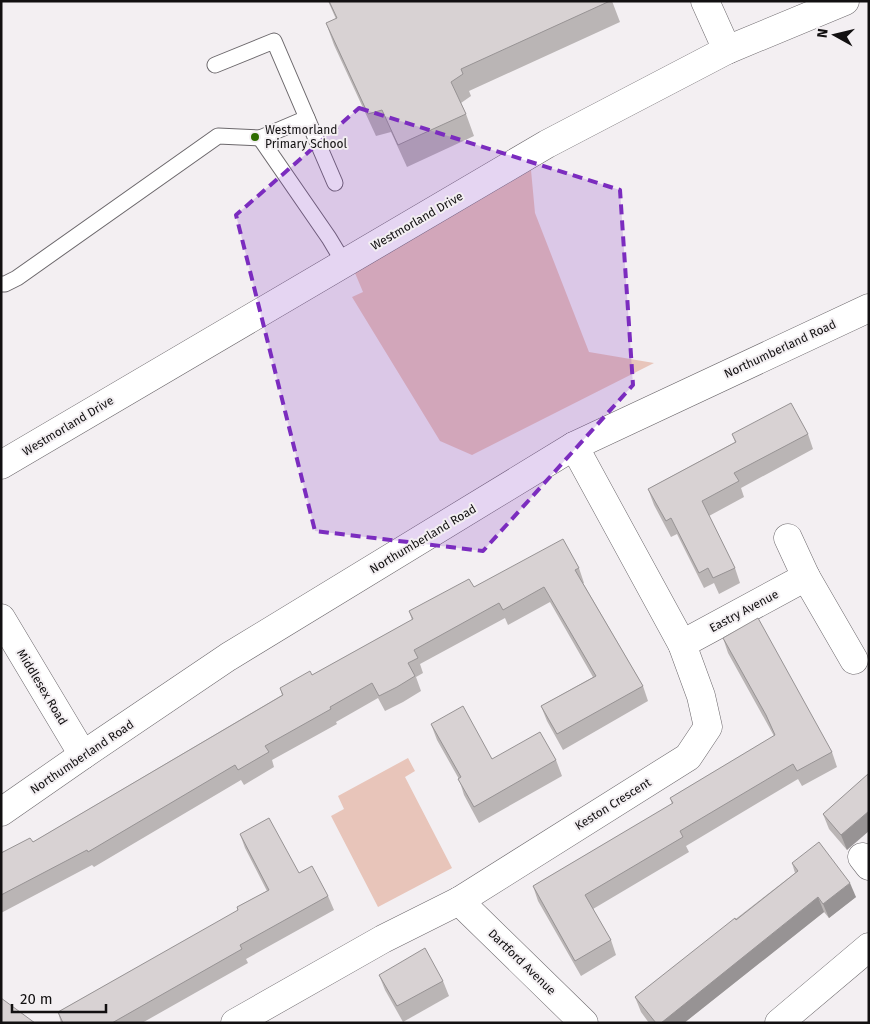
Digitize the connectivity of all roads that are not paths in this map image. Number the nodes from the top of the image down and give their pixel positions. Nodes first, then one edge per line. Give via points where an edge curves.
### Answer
1 (705, 1) edge
2 (845, 1) edge
3 (727, 50) junction
4 (215, 65) dead end
5 (307, 118) junction
6 (260, 138) junction
7 (335, 182) dead end
8 (344, 263) junction
9 (1, 284) edge
10 (869, 308) edge
11 (574, 446) junction
12 (1, 465) edge
13 (788, 538) dead end
14 (806, 577) junction
15 (1, 618) edge
16 (682, 644) junction
17 (854, 660) dead end
18 (83, 755) junction
19 (1, 812) edge
20 (460, 900) junction
21 (869, 947) edge
22 (235, 1023) edge
23 (584, 1023) edge
24 (779, 1023) edge

1 - 3 street
2 - 3 street, Westmorland Drive
3 - 8 street, Westmorland Drive via 548,144
4 - 5 lane via 274,41
5 - 6 lane
5 - 7 lane
6 - 8 lane
6 - 9 lane via 218,136 17,278
8 - 12 street, Westmorland Drive
10 - 11 street, Northumberland Road
11 - 16 street, Keston Crescent
11 - 18 street, Northumberland Road via 228,657
13 - 14 street
14 - 16 street, Eastry Avenue
14 - 17 street
15 - 18 street, Middlesex Road
16 - 20 street, Keston Crescent via 701,696 708,727 688,757
18 - 19 street, Northumberland Road
20 - 22 street, Keston Crescent via 383,939
20 - 23 street, Dartford Avenue
21 - 24 street

